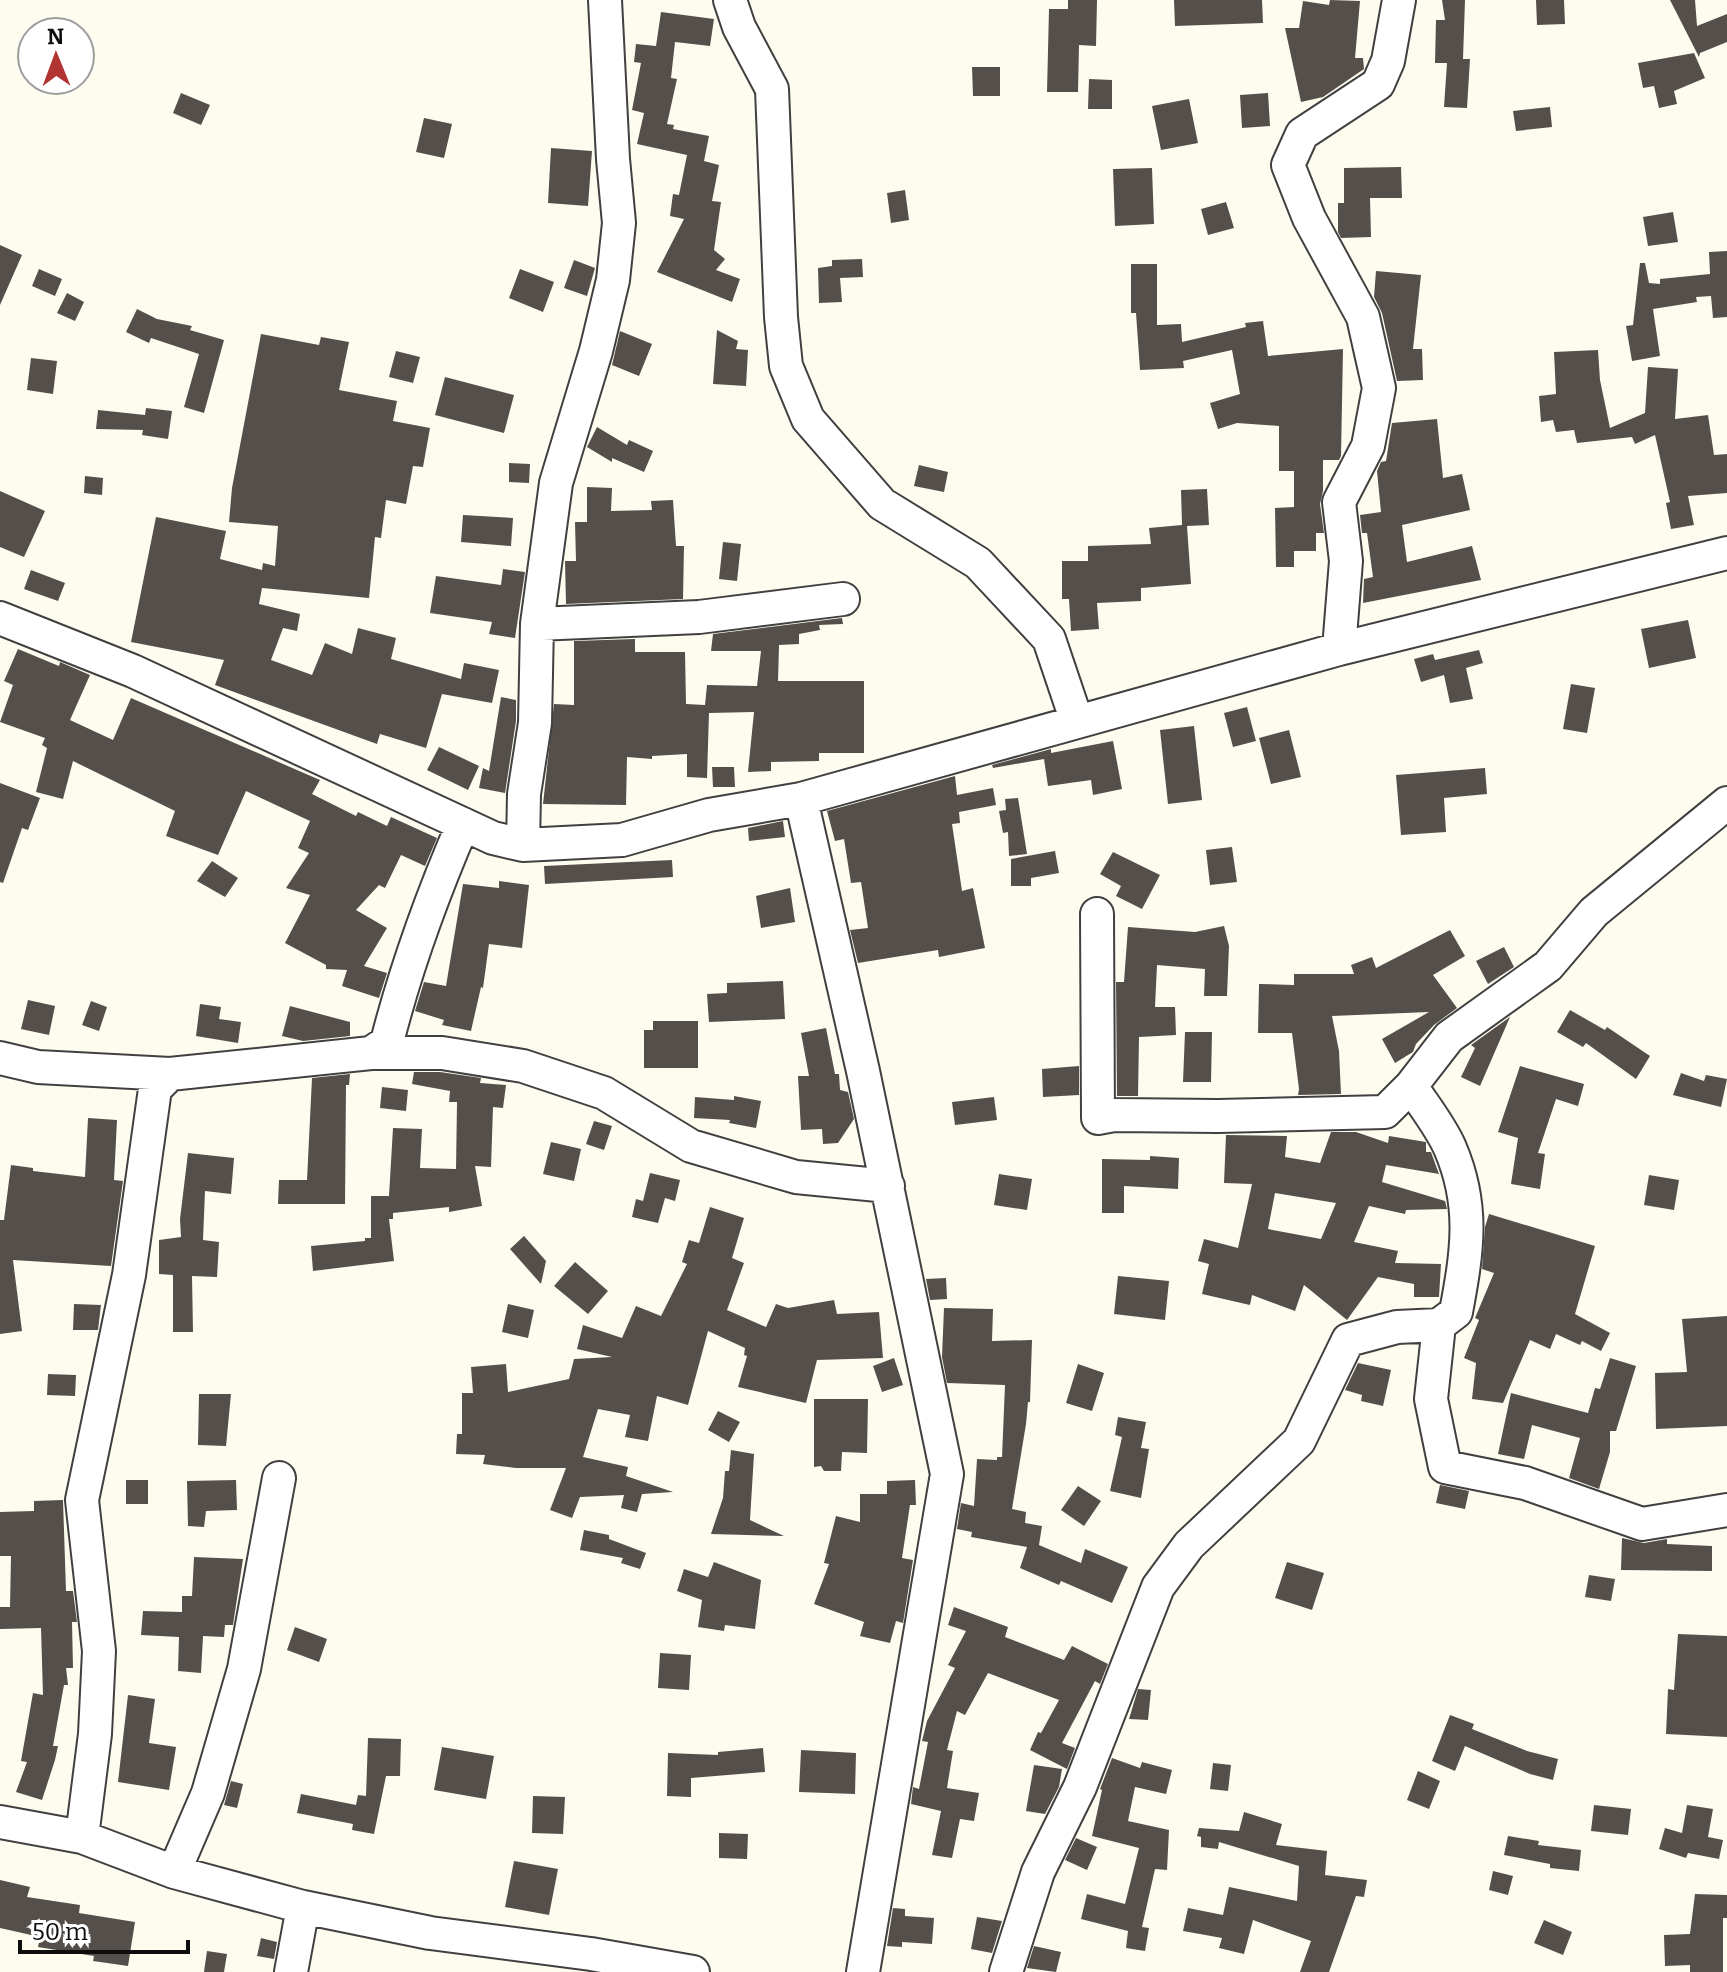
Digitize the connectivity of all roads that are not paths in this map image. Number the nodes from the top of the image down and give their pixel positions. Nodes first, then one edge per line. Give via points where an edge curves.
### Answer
1 (605, 0) edge
2 (730, 0) edge
3 (1399, 0) edge
4 (1727, 553) edge
5 (843, 599) dead end
6 (0, 618) edge
7 (537, 624) junction
8 (1339, 649) junction
9 (1077, 722) junction
10 (801, 799) junction
11 (1727, 803) edge
12 (463, 824) junction
13 (523, 845) junction
14 (1097, 914) dead end
15 (371, 1053) junction
16 (0, 1058) edge
17 (170, 1074) junction
18 (1411, 1086) junction
19 (888, 1186) junction
20 (1439, 1325) junction
21 (279, 1478) dead end
22 (1727, 1510) edge
23 (0, 1822) edge
24 (82, 1837) junction
25 (174, 1872) junction
26 (303, 1907) junction
27 (291, 1972) edge
28 (693, 1972) edge
29 (863, 1972) edge
30 (1006, 1972) edge

1 - 7 street via 619,223 615,266 556,483
2 - 9 street via 772,89 786,366 808,419 882,504 978,563 1049,639
3 - 8 street via 1388,61 1378,84 1302,134 1288,165 1309,218 1363,317 1379,388 1368,446 1339,502 1346,561
4 - 8 street
5 - 7 street via 699,617
6 - 12 street via 133,671
7 - 13 street via 535,723
8 - 9 street
9 - 10 street
10 - 13 street via 709,815 622,840
10 - 19 street
11 - 18 street via 1594,912 1548,966 1449,1037
12 - 13 street
12 - 15 street via 429,903 387,1042
14 - 18 street via 1098,1118 1385,1112
15 - 17 street
15 - 19 street via 442,1053 523,1066 604,1093 691,1146 796,1177
16 - 17 street via 38,1067
17 - 24 street via 155,1089 129,1275 82,1500 99,1651
18 - 20 street via 1450,1147 1467,1202 1466,1258 1456,1312
19 - 29 street via 947,1474
20 - 22 street via 1431,1399 1445,1467 1525,1483 1642,1524
20 - 30 street via 1397,1327 1348,1340 1299,1441 1189,1545 1158,1587 1080,1787 1038,1872
21 - 25 street via 244,1669 208,1793
23 - 24 street
24 - 25 street
25 - 26 street
26 - 27 street
26 - 28 street via 430,1933

